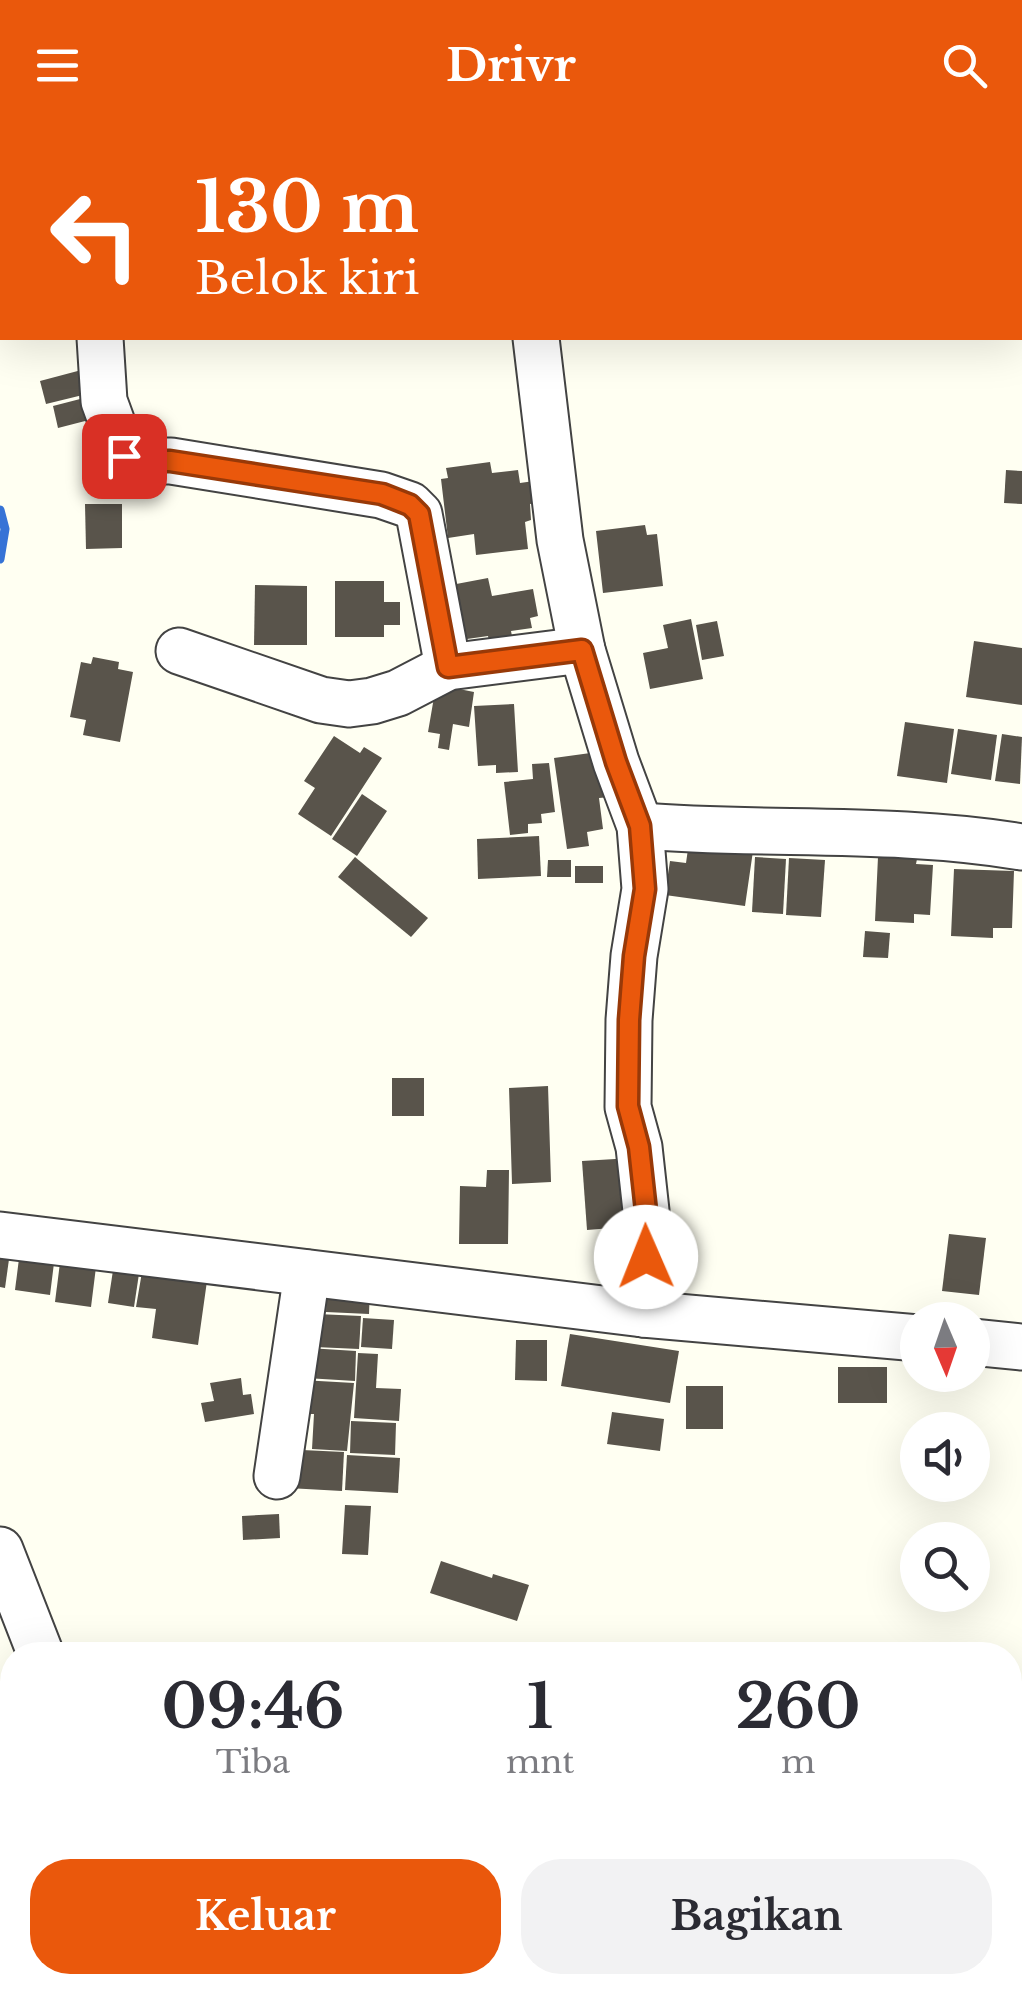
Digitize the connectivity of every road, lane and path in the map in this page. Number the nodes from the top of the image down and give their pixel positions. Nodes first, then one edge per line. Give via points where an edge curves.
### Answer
1 (100, 340) edge
2 (536, 340) edge
3 (179, 650) dead end
4 (582, 650) junction
5 (448, 667) junction
6 (640, 826) junction
7 (1022, 847) edge
8 (0, 1235) edge
9 (306, 1273) junction
10 (642, 1314) junction
11 (900, 1336) edge
12 (990, 1344) edge
13 (1022, 1347) edge
14 (278, 1476) dead end
15 (0, 1550) edge
16 (36, 1642) edge

1 - 5 street via 104,401 124,456 382,494 410,505 419,514
2 - 4 street via 560,540
3 - 5 street via 349,704 398,693
4 - 5 street
4 - 6 street
6 - 7 street via 903,834
6 - 10 street via 645,889 634,956 628,1106 648,1229
8 - 9 street
9 - 10 street
9 - 14 street
10 - 11 street
12 - 13 street
15 - 16 street

